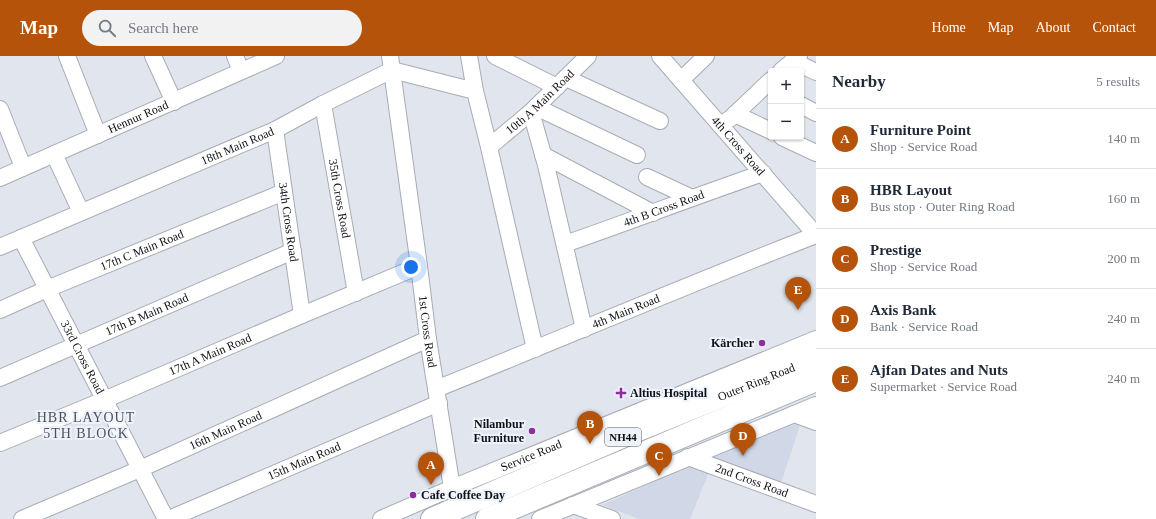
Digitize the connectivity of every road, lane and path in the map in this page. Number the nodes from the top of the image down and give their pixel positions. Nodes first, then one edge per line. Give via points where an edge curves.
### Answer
1 (67, 56) edge
2 (153, 56) edge
3 (235, 56) edge
4 (276, 56) edge
5 (469, 56) edge
6 (495, 56) edge
7 (588, 56) edge
8 (660, 56) edge
9 (706, 56) edge
10 (391, 63) edge
11 (791, 63) edge
12 (241, 71) junction
13 (816, 72) edge
14 (681, 80) junction
15 (561, 82) junction
16 (768, 86) edge
17 (475, 91) junction
18 (174, 102) junction
19 (323, 104) junction
20 (804, 107) edge
21 (0, 109) edge
22 (533, 110) junction
23 (816, 113) edge
24 (735, 114) junction
25 (660, 121) dead end
26 (720, 125) junction
27 (275, 130) junction
28 (768, 130) edge
29 (98, 135) junction
30 (788, 140) edge
31 (490, 147) junction
32 (816, 153) edge
33 (54, 154) junction
34 (543, 155) junction
35 (637, 155) dead end
36 (23, 167) junction
37 (762, 174) junction
38 (647, 177) dead end
39 (0, 178) edge
40 (284, 192) junction
41 (692, 198) junction
42 (81, 212) junction
43 (653, 213) junction
44 (816, 235) edge
45 (21, 238) junction
46 (564, 244) junction
47 (0, 247) edge
48 (293, 251) junction
49 (419, 266) junction
50 (47, 289) junction
51 (356, 293) junction
52 (0, 310) edge
53 (302, 315) junction
54 (584, 329) junction
55 (428, 339) junction
56 (816, 339) edge
57 (76, 345) junction
58 (535, 349) junction
59 (816, 358) edge
60 (0, 378) edge
61 (816, 380) edge
62 (438, 396) junction
63 (104, 400) junction
64 (816, 405) edge
65 (794, 414) junction
66 (816, 422) edge
67 (0, 443) edge
68 (688, 458) junction
69 (140, 469) junction
70 (452, 488) junction
71 (816, 504) edge
72 (573, 505) junction
73 (22, 519) edge
74 (166, 519) edge
75 (169, 519) edge
76 (381, 519) edge
77 (432, 519) edge
78 (487, 519) edge
79 (540, 519) edge
80 (612, 519) edge

1 - 29 street
2 - 18 street
3 - 12 street
4 - 12 street, Hennur Road
5 - 17 street
6 - 15 street
7 - 15 street, 10th A Main Road
8 - 14 street, 4th Cross Road
9 - 14 street
10 - 17 street
10 - 19 street, 18th Main Road
10 - 49 street, 1st Cross Road
11 - 13 street
12 - 18 street, Hennur Road
14 - 26 street, 4th Cross Road
15 - 22 street, 10th A Main Road
15 - 25 street
16 - 24 street
17 - 31 street
18 - 29 street, Hennur Road
19 - 27 street, 18th Main Road
19 - 51 street, 35th Cross Road
20 - 23 street
21 - 36 street
22 - 31 street, 10th A Main Road
22 - 34 street
22 - 35 street
24 - 26 street
24 - 28 street
26 - 37 street, 4th Cross Road
27 - 40 street, 34th Cross Road
27 - 42 street, 18th Main Road
29 - 33 street, Hennur Road
30 - 32 street
31 - 58 street
33 - 36 street, Hennur Road
33 - 42 street
34 - 43 street
34 - 46 street
36 - 39 street, Hennur Road
37 - 41 street, 4th B Cross Road
37 - 44 street, 4th Cross Road
38 - 41 street
40 - 48 street, 34th Cross Road
40 - 50 street, 17th C Main Road
41 - 43 street, 4th B Cross Road
42 - 45 street, 18th Main Road
43 - 46 street, 4th B Cross Road
44 - 54 street, 4th Main Road
45 - 47 street, 18th Main Road
45 - 50 street, 33rd Cross Road
46 - 54 street
48 - 53 street, 34th Cross Road
48 - 57 street, 17th B Main Road
49 - 51 street, 17th A Main Road
49 - 55 street, 1st Cross Road
50 - 52 street, 17th C Main Road
50 - 57 street, 33rd Cross Road
51 - 53 street, 17th A Main Road
53 - 63 street, 17th A Main Road
54 - 58 street, 4th Main Road
55 - 62 street, 1st Cross Road
55 - 69 street, 16th Main Road
56 - 70 street, Service Road
57 - 60 street, 17th B Main Road
57 - 63 street, 33rd Cross Road
58 - 62 street, 4th Main Road
59 - 77 highway, Outer Ring Road / NH44 via 636,431
61 - 78 highway, Outer Ring Road / NH44
62 - 70 street, 1st Cross Road
62 - 75 street, 15th Main Road
63 - 67 street, 17th A Main Road
63 - 69 street, 33rd Cross Road
64 - 65 street
65 - 66 street
65 - 68 street
68 - 71 street, 2nd Cross Road
68 - 72 street
69 - 73 street, 16th Main Road
69 - 74 street, 33rd Cross Road
70 - 76 street, Service Road
72 - 79 street
72 - 80 street

